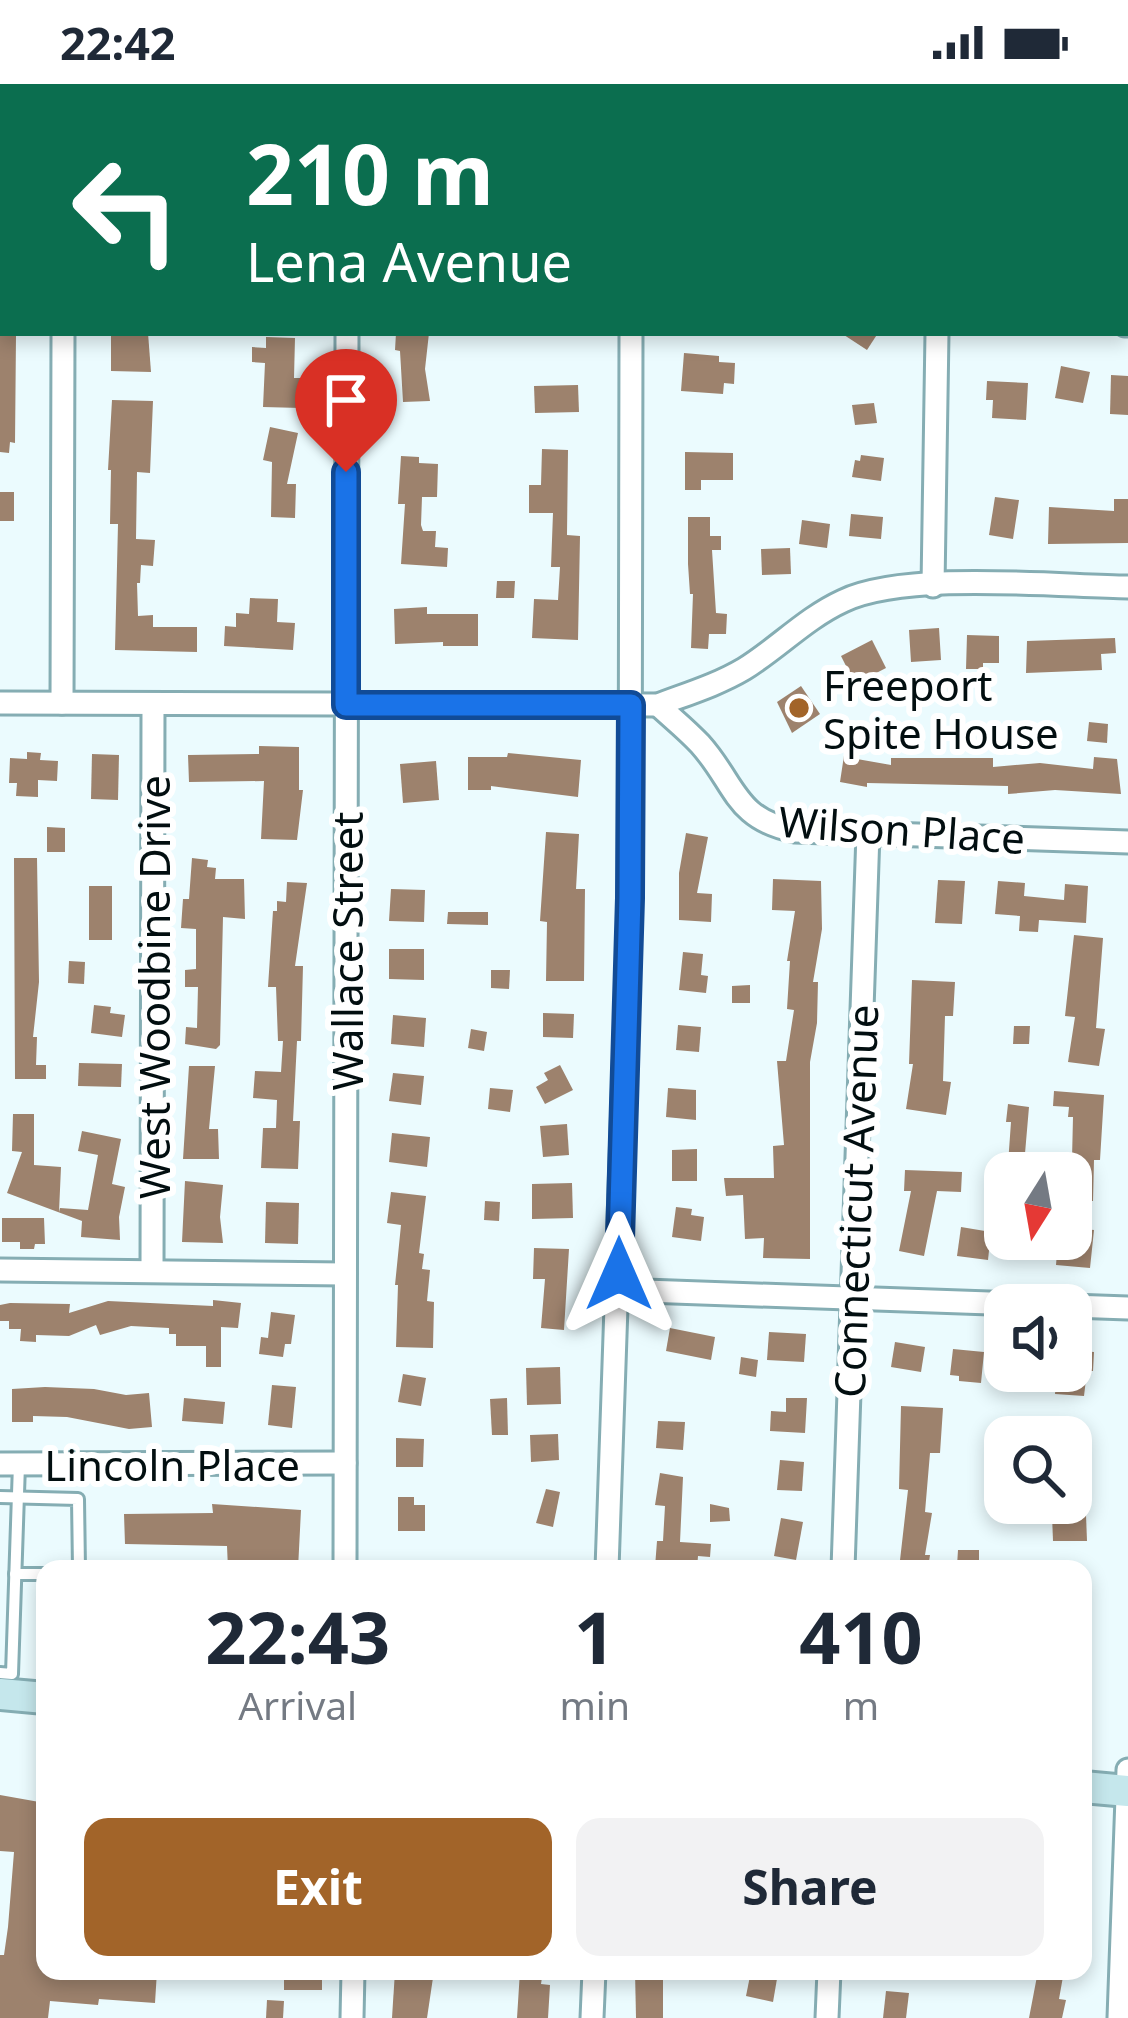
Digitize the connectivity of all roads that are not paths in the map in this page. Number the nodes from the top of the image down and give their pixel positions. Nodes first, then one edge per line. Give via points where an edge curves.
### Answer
1 (63, 336) edge
2 (347, 336) edge
3 (631, 336) edge
4 (937, 336) edge
5 (933, 586) junction
6 (1128, 587) edge
7 (0, 703) edge
8 (62, 703) junction
9 (153, 704) junction
10 (658, 704) junction
11 (346, 705) junction
12 (631, 705) junction
13 (868, 832) junction
14 (1128, 842) edge
15 (0, 1270) edge
16 (152, 1270) junction
17 (345, 1274) junction
18 (617, 1290) junction
19 (852, 1298) junction
20 (984, 1303) edge
21 (1092, 1307) edge
22 (1128, 1308) edge
23 (345, 1463) junction
24 (10, 1464) edge
25 (18, 1496) junction
26 (0, 1497) edge
27 (16, 1559) junction
28 (79, 1560) edge
29 (345, 1560) edge
30 (607, 1560) edge
31 (842, 1560) edge
32 (0, 1564) edge
33 (15, 1574) junction
34 (36, 1574) edge
35 (0, 1673) edge
36 (0, 1694) edge
37 (36, 1697) edge
38 (1128, 1770) edge
39 (1092, 1788) edge
40 (1128, 1791) edge
41 (353, 1980) edge
42 (594, 1980) edge
43 (829, 1980) edge
44 (352, 2018) edge
45 (592, 2018) edge
46 (827, 2018) edge
47 (1119, 2018) edge

1 - 8 street
2 - 11 street, Wallace Street
3 - 12 street
4 - 5 street
5 - 6 street
5 - 10 street via 890,586 841,602 741,670
7 - 8 street
8 - 9 street
9 - 11 street
9 - 16 street, West Woodbine Drive
10 - 12 street
10 - 13 street, Wilson Place via 760,820 795,831
11 - 12 street
11 - 17 street, Wallace Street
12 - 18 street
13 - 14 street, Wilson Place
13 - 19 street, Connecticut Avenue
15 - 16 street
16 - 17 street
17 - 23 street, Wallace Street
18 - 19 street
18 - 30 street
19 - 20 street
19 - 31 street, Connecticut Avenue
21 - 22 street
23 - 24 street, Lincoln Place
23 - 29 street, Wallace Street
24 - 25 lane
25 - 26 lane
25 - 27 lane
25 - 28 lane via 78,1499
27 - 32 lane
27 - 33 lane
33 - 34 lane
33 - 35 lane via 12,1674
36 - 37 main road
38 - 40 street
39 - 40 main road
40 - 47 street
41 - 44 street
42 - 45 street
43 - 46 street

